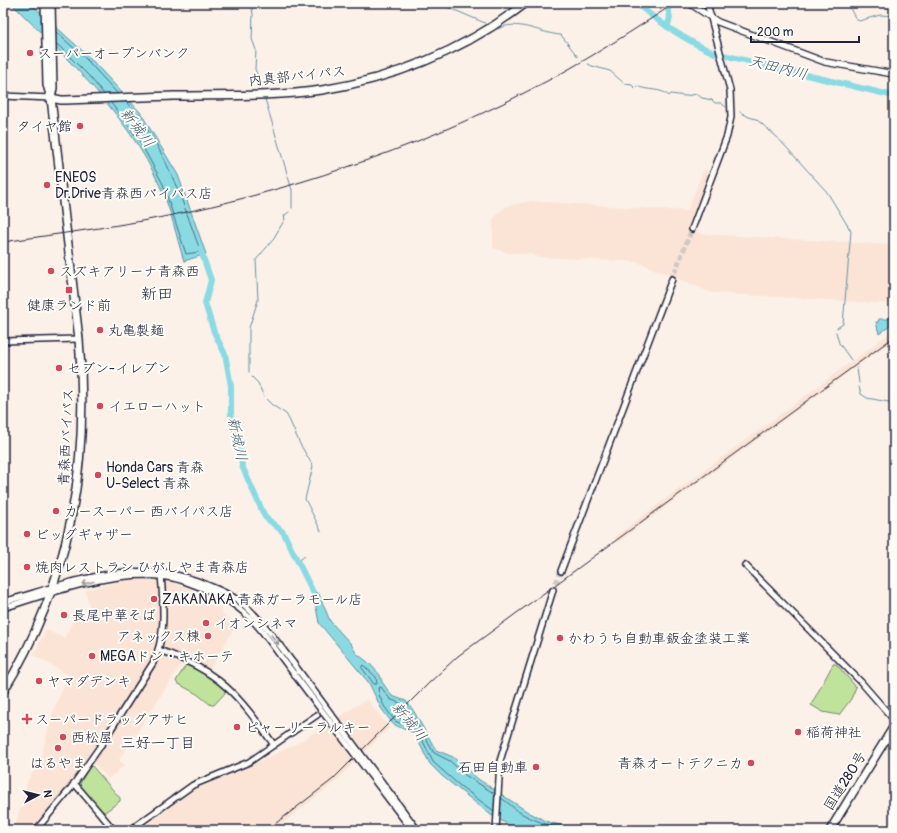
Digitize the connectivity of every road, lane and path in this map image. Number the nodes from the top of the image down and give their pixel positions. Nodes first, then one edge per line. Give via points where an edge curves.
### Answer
1 (526, 3) edge
2 (689, 3) edge
3 (707, 3) edge
4 (47, 4) edge
5 (711, 18) junction
6 (894, 74) edge
7 (3, 96) edge
8 (51, 98) junction
9 (692, 229) tunnel mouth
10 (672, 279) tunnel mouth
11 (80, 339) junction
12 (3, 341) edge
13 (745, 565) dead end
14 (561, 571) tunnel mouth
15 (161, 574) junction
16 (52, 590) junction
17 (553, 590) tunnel mouth
18 (3, 602) edge
19 (3, 608) edge
20 (159, 650) junction
21 (3, 692) edge
22 (317, 715) dead end
23 (894, 720) edge
24 (894, 726) edge
25 (274, 745) junction
26 (74, 783) junction
27 (415, 829) edge
28 (36, 830) edge
29 (114, 830) edge
30 (130, 830) edge
31 (496, 830) edge
32 (830, 830) edge

1 - 8 highway, 内真部バイパス via 465,43 423,62 375,78 308,91 250,95 61,100
2 - 5 main road
3 - 5 street
4 - 8 highway, 青森西バイパス via 47,85
4 - 8 highway, 青森西バイパス via 51,13 54,88
5 - 6 main road via 825,62
5 - 9 street via 730,90 731,117 727,136
7 - 8 street
8 - 11 highway, 青森西バイパス
10 - 14 street
11 - 12 street
11 - 16 highway, 青森西バイパス via 82,448 70,529
13 - 23 street via 861,682
15 - 16 street via 139,570 114,572
15 - 20 street via 164,626
15 - 27 street, bridge via 200,581 240,602 260,620 290,665
16 - 18 street
16 - 19 street
16 - 21 highway, 青森西バイパス via 28,646
17 - 31 street via 500,761
20 - 25 street via 186,660 221,681 245,706
20 - 26 street via 99,748
22 - 25 street
24 - 32 highway, 国道280号
25 - 30 street via 249,762 193,785
26 - 28 street
26 - 29 street

